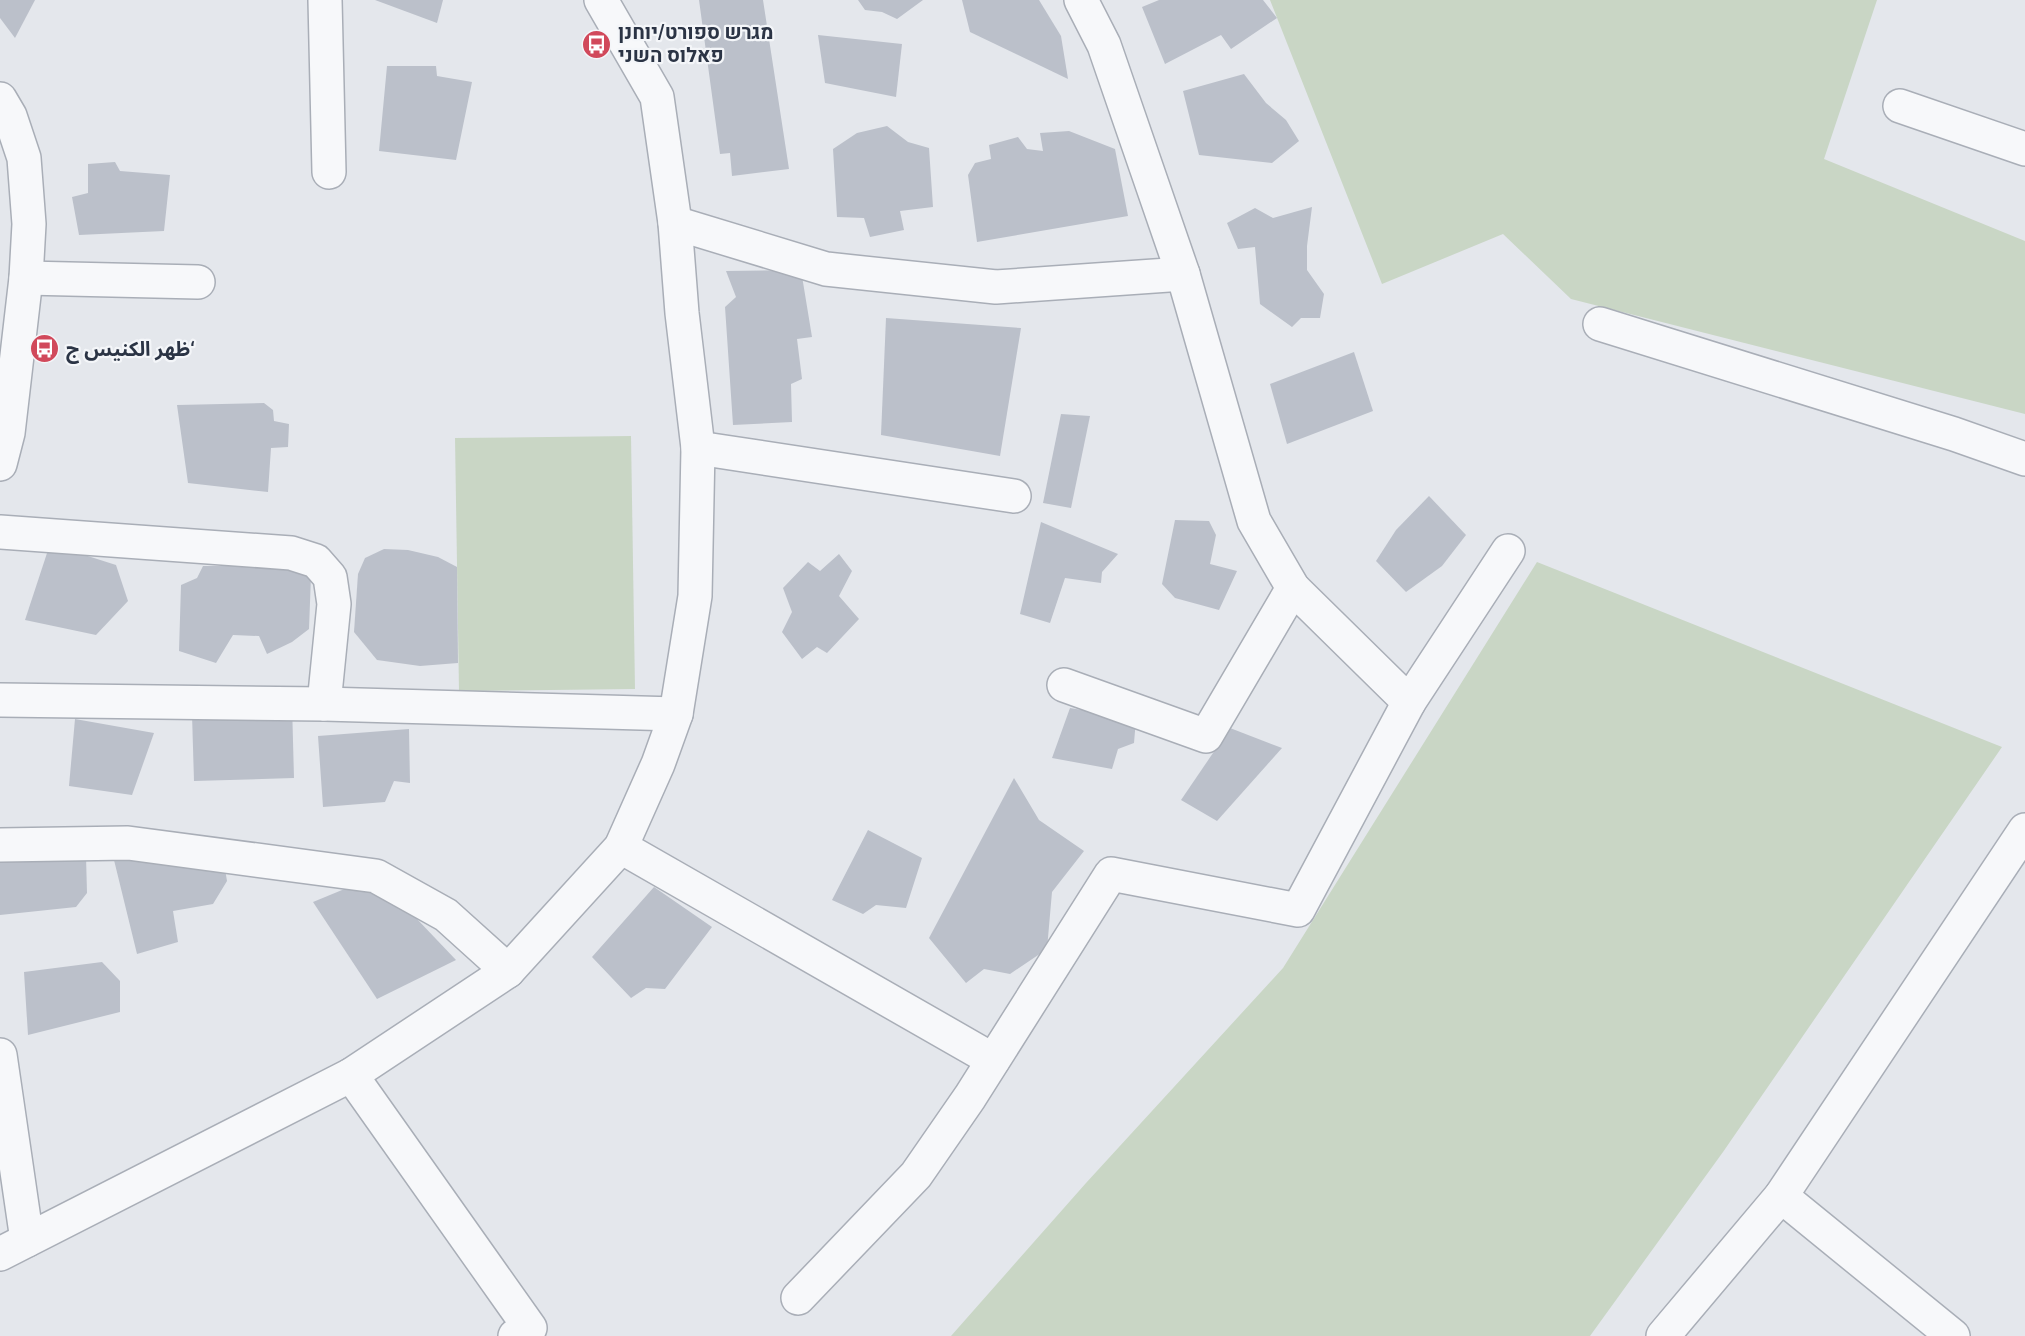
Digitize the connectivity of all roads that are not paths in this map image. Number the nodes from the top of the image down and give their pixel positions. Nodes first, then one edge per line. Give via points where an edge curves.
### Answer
1 (325, 0) edge
2 (601, 0) edge
3 (1081, 0) edge
4 (0, 99) edge
5 (1900, 106) dead end
6 (2025, 148) edge
7 (329, 172) dead end
8 (675, 223) junction
9 (1183, 274) junction
10 (26, 278) junction
11 (198, 282) dead end
12 (1600, 324) dead end
13 (698, 448) junction
14 (2025, 459) edge
15 (0, 464) edge
16 (1014, 496) dead end
17 (0, 532) edge
18 (1508, 551) dead end
19 (1293, 588) junction
20 (1064, 685) dead end
21 (0, 700) edge
22 (1409, 702) junction
23 (324, 704) junction
24 (676, 714) junction
25 (2025, 830) edge
26 (0, 845) edge
27 (621, 847) junction
28 (508, 970) junction
29 (0, 1055) edge
30 (993, 1060) junction
31 (351, 1075) junction
32 (1781, 1196) junction
33 (13, 1247) edge
34 (798, 1298) dead end
35 (515, 1336) edge
36 (1663, 1336) edge
37 (1953, 1336) edge

1 - 7 street
2 - 8 street via 657,97
3 - 9 street via 1104,45
4 - 10 street via 24,158 29,224
5 - 6 street
8 - 9 street via 826,269 996,287
8 - 13 street
9 - 19 street via 1254,521
10 - 11 street
10 - 15 street via 8,433
12 - 14 street
13 - 16 street
13 - 24 street via 695,596
17 - 23 street via 291,553 316,561 330,577 334,604
18 - 22 street
19 - 20 street via 1206,736
19 - 22 street
21 - 23 street
22 - 30 street via 1298,910 1111,874
23 - 24 street
24 - 27 street
25 - 32 street
26 - 28 street via 128,843 376,876 446,915
27 - 28 street
27 - 30 street
28 - 31 street
29 - 33 street
30 - 34 street via 916,1175
31 - 33 street
31 - 35 street via 530,1328
32 - 36 street
32 - 37 street

